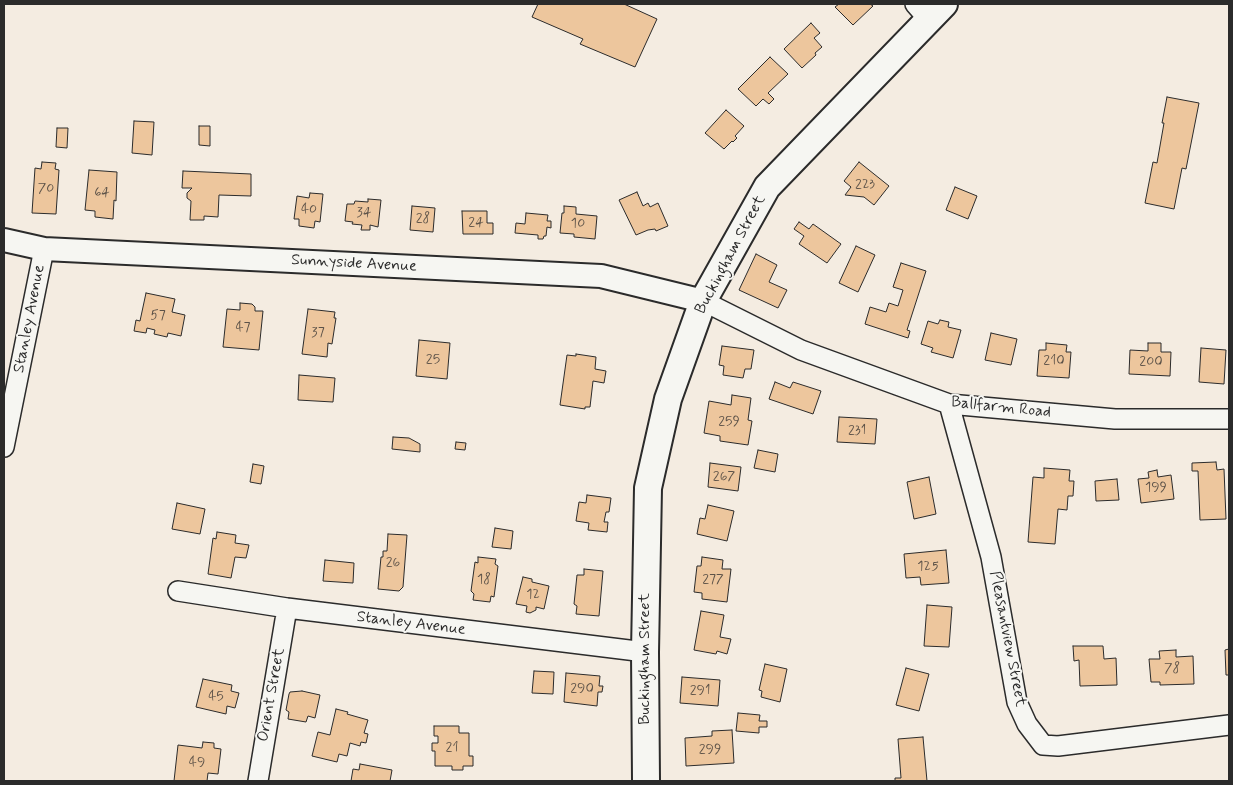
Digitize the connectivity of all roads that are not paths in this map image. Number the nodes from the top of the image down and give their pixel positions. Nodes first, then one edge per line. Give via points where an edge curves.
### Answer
1 (929, 9) edge
2 (4, 240) edge
3 (44, 249) junction
4 (703, 302) junction
5 (949, 404) junction
6 (1229, 419) edge
7 (4, 447) edge
8 (178, 591) dead end
9 (287, 608) junction
10 (645, 652) junction
11 (1229, 725) edge
12 (258, 781) edge
13 (646, 781) edge

1 - 4 main road, Buckingham Street via 768,187
2 - 3 street, Sunnyside Avenue
3 - 4 street, Sunnyside Avenue via 602,276
3 - 7 street, Stanley Avenue
4 - 5 street, Ballfarm Road via 802,350
4 - 10 main road, Buckingham Street via 668,399 648,488
5 - 6 street, Ballfarm Road via 1115,419
5 - 11 street, Pleasantview Street via 991,557 1017,702 1027,724 1043,745 1058,746
8 - 9 street, Stanley Avenue
9 - 10 street, Stanley Avenue
9 - 12 street, Orient Street
10 - 13 main road, Buckingham Street

